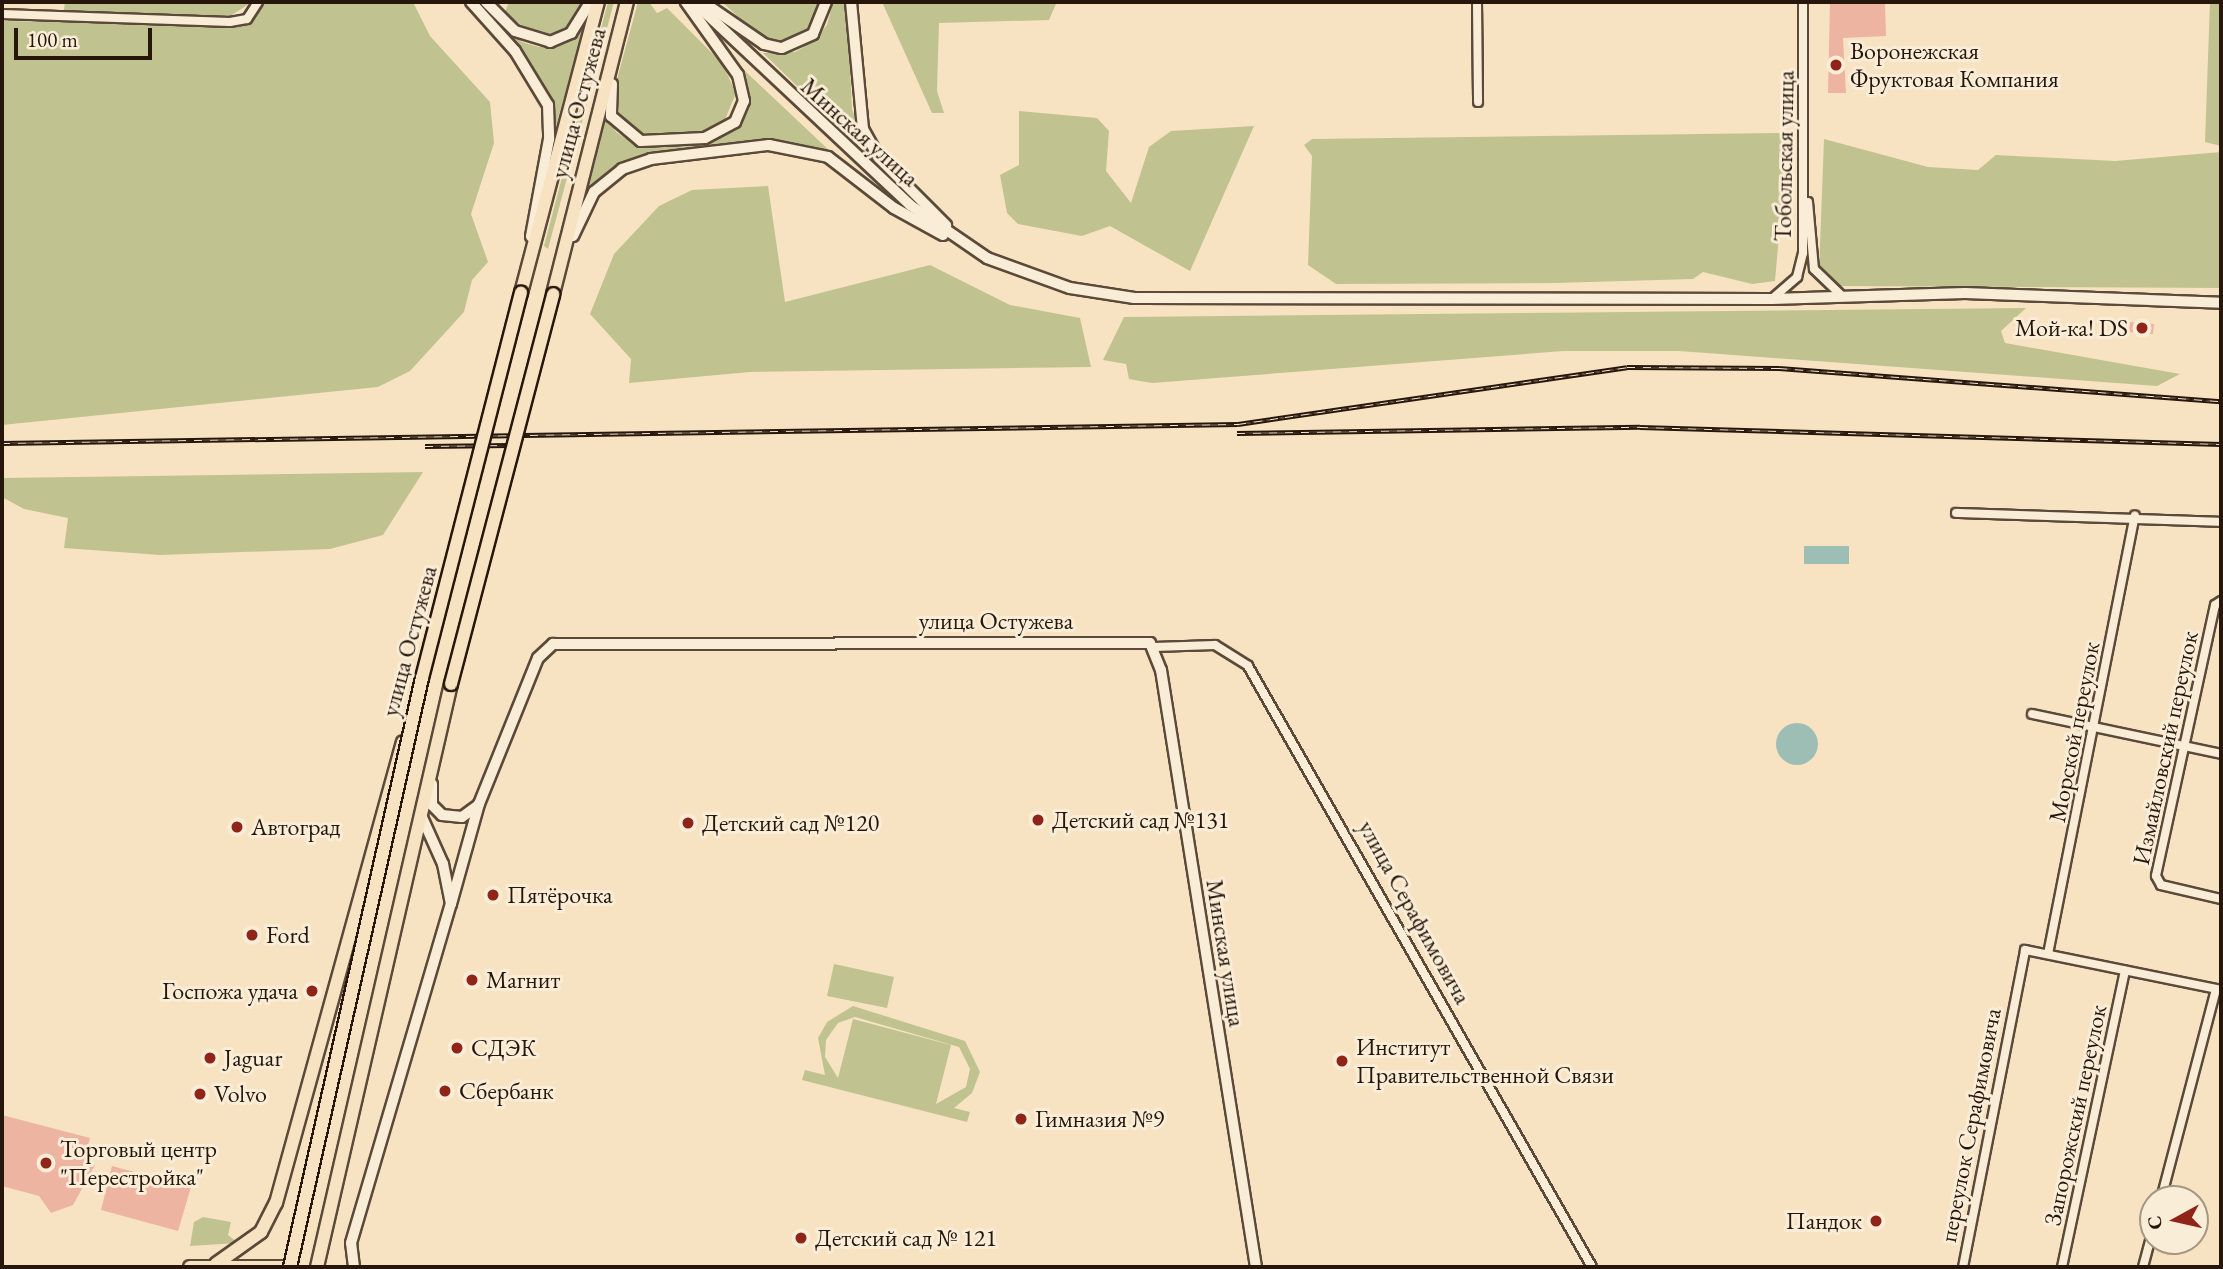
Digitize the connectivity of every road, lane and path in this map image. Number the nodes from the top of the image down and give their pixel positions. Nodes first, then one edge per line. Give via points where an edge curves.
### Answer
1 (258, 2) edge
2 (471, 2) edge
3 (486, 2) edge
4 (590, 2) edge
5 (597, 2) edge
6 (628, 2) edge
7 (686, 2) edge
8 (694, 2) edge
9 (703, 2) edge
10 (826, 2) edge
11 (851, 2) edge
12 (1477, 2) edge
13 (1803, 2) edge
14 (2, 14) edge
15 (1478, 102) dead end
16 (1807, 195) junction
17 (973, 251) junction
18 (521, 293) junction
19 (553, 294) junction
20 (1850, 297) junction
21 (1772, 299) junction
22 (2221, 303) edge
23 (1956, 513) dead end
24 (2135, 516) junction
25 (2221, 522) edge
26 (2221, 601) edge
27 (1154, 647) junction
28 (422, 678) junction
29 (451, 684) junction
30 (2032, 714) dead end
31 (2096, 728) junction
32 (2184, 747) junction
33 (2221, 754) edge
34 (422, 791) junction
35 (479, 804) junction
36 (2221, 900) edge
37 (451, 904) junction
38 (2048, 954) junction
39 (2125, 971) junction
40 (2219, 990) edge
41 (2165, 1185) edge
42 (216, 1264) junction
43 (190, 1267) edge
44 (290, 1267) edge
45 (317, 1267) edge
46 (354, 1267) edge
47 (1256, 1267) edge
48 (1592, 1267) edge
49 (1963, 1267) edge
50 (2062, 1267) edge

1 - 14 street via 247,19 230,22
2 - 18 street via 515,51 548,105 549,139
3 - 4 street via 515,31 550,42 571,33
5 - 18 main road, улица Остужева
6 - 7 street via 610,110 628,135 660,143 722,132 744,101 733,65
6 - 19 main road, улица Остужева
8 - 17 street, Минская улица via 878,179
9 - 10 street via 764,44 782,48 809,39
11 - 17 street via 856,104 866,137 888,168
12 - 15 street
13 - 16 street, Тобольская улица
16 - 20 street via 1814,269 1828,289
16 - 21 street, Тобольская улица via 1800,270
17 - 19 street via 894,208 828,157 785,146 730,147 651,159 609,177 587,201
17 - 21 street, Минская улица via 1015,271 1134,298
18 - 28 main road, улица Остужева, bridge
19 - 29 main road, улица Остужева, bridge
20 - 21 street, Минская улица
20 - 22 street, Минская улица via 2094,294
23 - 24 street
24 - 25 street
24 - 31 street, Морской переулок
26 - 32 street, Измайловский переулок via 2215,605
27 - 35 street, улица Остужева via 1142,641 561,642 538,658
27 - 47 street, Минская улица
27 - 48 street, улица Серафимовича via 1215,645 1248,666
28 - 42 main road, улица Остужева via 367,858 276,1203 261,1232
28 - 44 main road, bridge
29 - 34 main road, улица Остужева
29 - 35 street via 432,804 453,819
30 - 31 street
31 - 32 street
31 - 38 street, Морской переулок
32 - 33 street
32 - 36 street, Измайловский переулок via 2156,876 2161,885
34 - 37 street, улица Остужева via 421,821 443,864
34 - 45 main road
35 - 37 street, улица Остужева
37 - 46 street, улица Остужева via 351,1243
38 - 39 street
38 - 49 street, переулок Серафимовича via 2025,950
39 - 40 street
39 - 50 street, Запорожский переулок
40 - 41 street
42 - 43 main road
42 - 44 main road

